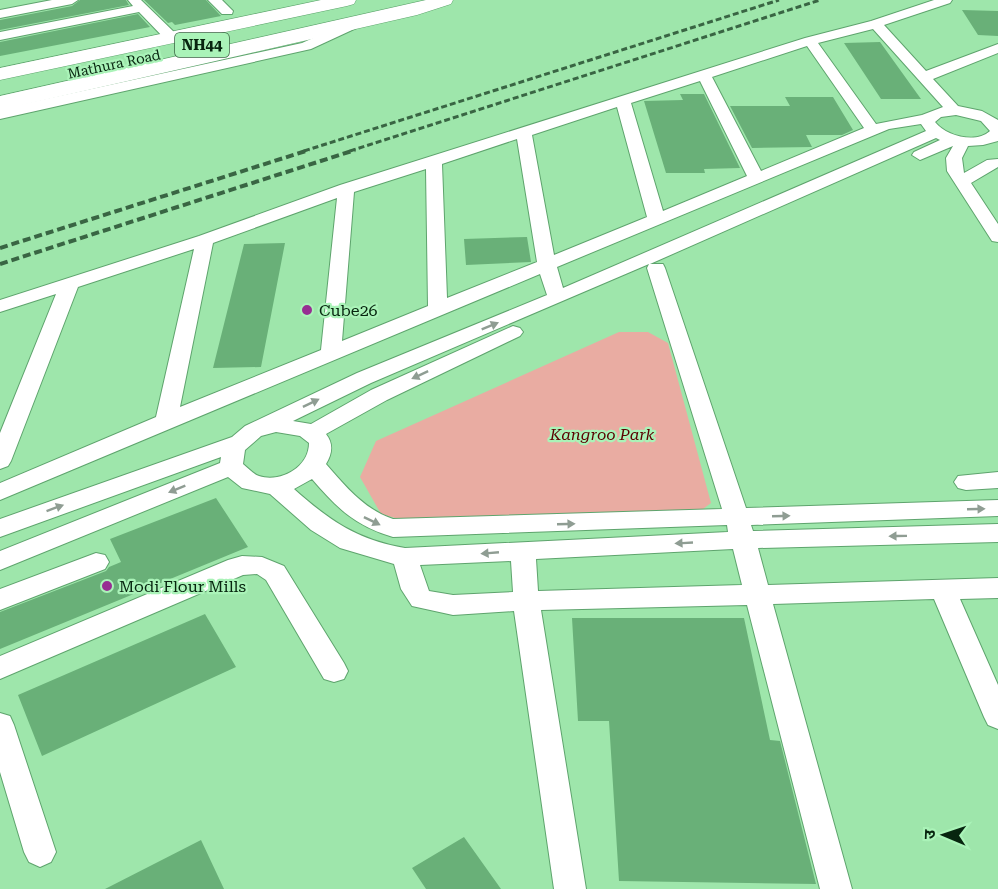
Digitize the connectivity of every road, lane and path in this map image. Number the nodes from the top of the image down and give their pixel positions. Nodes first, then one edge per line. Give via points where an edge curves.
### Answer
1 (72, 0) edge
2 (214, 0) edge
3 (347, 0) edge
4 (403, 0) edge
5 (444, 0) edge
6 (946, 0) edge
7 (138, 4) edge
8 (227, 11) dead end
9 (0, 14) edge
10 (360, 21) junction
11 (876, 24) junction
12 (0, 36) edge
13 (171, 37) junction
14 (810, 41) junction
15 (998, 48) edge
16 (704, 75) junction
17 (2, 77) edge
18 (925, 77) junction
19 (623, 101) junction
20 (0, 103) edge
21 (954, 111) junction
22 (998, 111) edge
23 (0, 114) edge
24 (973, 114) junction
25 (932, 126) junction
26 (874, 131) junction
27 (998, 132) edge
28 (524, 133) junction
29 (965, 141) junction
30 (434, 162) junction
31 (995, 166) edge
32 (757, 180) junction
33 (961, 182) junction
34 (346, 189) junction
35 (657, 221) junction
36 (634, 230) junction
37 (998, 237) edge
38 (205, 240) junction
39 (656, 262) junction
40 (547, 266) junction
41 (70, 284) junction
42 (557, 298) junction
43 (0, 306) edge
44 (438, 309) junction
45 (375, 336) junction
46 (331, 354) junction
47 (402, 362) junction
48 (364, 378) junction
49 (378, 395) junction
50 (166, 422) junction
51 (258, 429) junction
52 (312, 433) junction
53 (237, 442) junction
54 (0, 460) edge
55 (231, 467) junction
56 (315, 467) junction
57 (998, 480) edge
58 (966, 482) dead end
59 (275, 485) junction
60 (7, 490) edge
61 (346, 503) junction
62 (998, 508) edge
63 (309, 517) junction
64 (10, 524) edge
65 (740, 529) junction
66 (998, 533) edge
67 (523, 550) junction
68 (405, 558) junction
69 (0, 561) edge
70 (96, 562) dead end
71 (998, 588) edge
72 (943, 589) junction
73 (756, 594) junction
74 (0, 600) edge
75 (526, 601) junction
76 (0, 668) edge
77 (334, 671) dead end
78 (998, 717) edge
79 (0, 725) edge
80 (9, 783) edge
81 (40, 852) dead end
82 (570, 889) edge
83 (836, 889) edge

1 - 9 street
2 - 8 street
3 - 13 highway, Mathura Road / NH44
4 - 17 highway, Mathura Road / NH44
5 - 10 highway
6 - 11 street
7 - 12 street
7 - 13 street
10 - 20 highway
10 - 23 street via 306,46
11 - 14 street
11 - 18 street
13 - 17 highway, Mathura Road / NH44
14 - 16 street
14 - 26 street
15 - 18 street
16 - 19 street
16 - 32 street
18 - 21 street
19 - 28 street
19 - 35 street
21 - 24 street
21 - 25 street via 938,113
22 - 24 street
24 - 27 street via 989,120
25 - 26 street via 900,122
25 - 29 street
25 - 39 street
26 - 32 street
27 - 29 street via 992,139
28 - 30 street
28 - 40 street
29 - 31 street
29 - 33 street via 954,163
29 - 39 street
30 - 34 street
30 - 44 street
31 - 33 street
32 - 35 street
33 - 37 street
34 - 38 street
34 - 46 street
35 - 36 street
36 - 39 street
36 - 40 street
38 - 41 street
38 - 50 street
39 - 42 street
39 -> 49 street
39 - 65 street
40 - 42 street
40 - 44 street
41 - 43 street
41 - 54 street
47 -> 42 street
44 - 45 street
45 - 46 street
45 - 47 street
46 - 50 street
47 - 48 street
48 - 49 street
51 -> 48 street
49 - 52 street
50 - 60 street
51 - 52 street via 286,425
51 - 53 street
52 - 56 street via 320,441 322,451
53 - 55 street
64 -> 53 street
55 - 59 street via 246,481
55 -> 69 street
56 - 59 street via 301,478
56 - 61 street
57 - 58 street
59 - 63 street
60 - 64 street
61 - 63 street
61 -> 65 street via 367,520 393,528
65 -> 62 street
63 - 68 street via 358,548
66 -> 65 street
65 -> 67 street
65 - 73 street
67 -> 68 street
67 - 75 street
68 - 75 street via 421,599 453,605
70 - 74 street
71 - 72 street
72 - 73 street
72 - 78 street
73 - 75 street
73 - 83 street
75 - 82 street
76 - 77 street via 237,567 257,564 275,573
79 - 80 street
80 - 81 street

